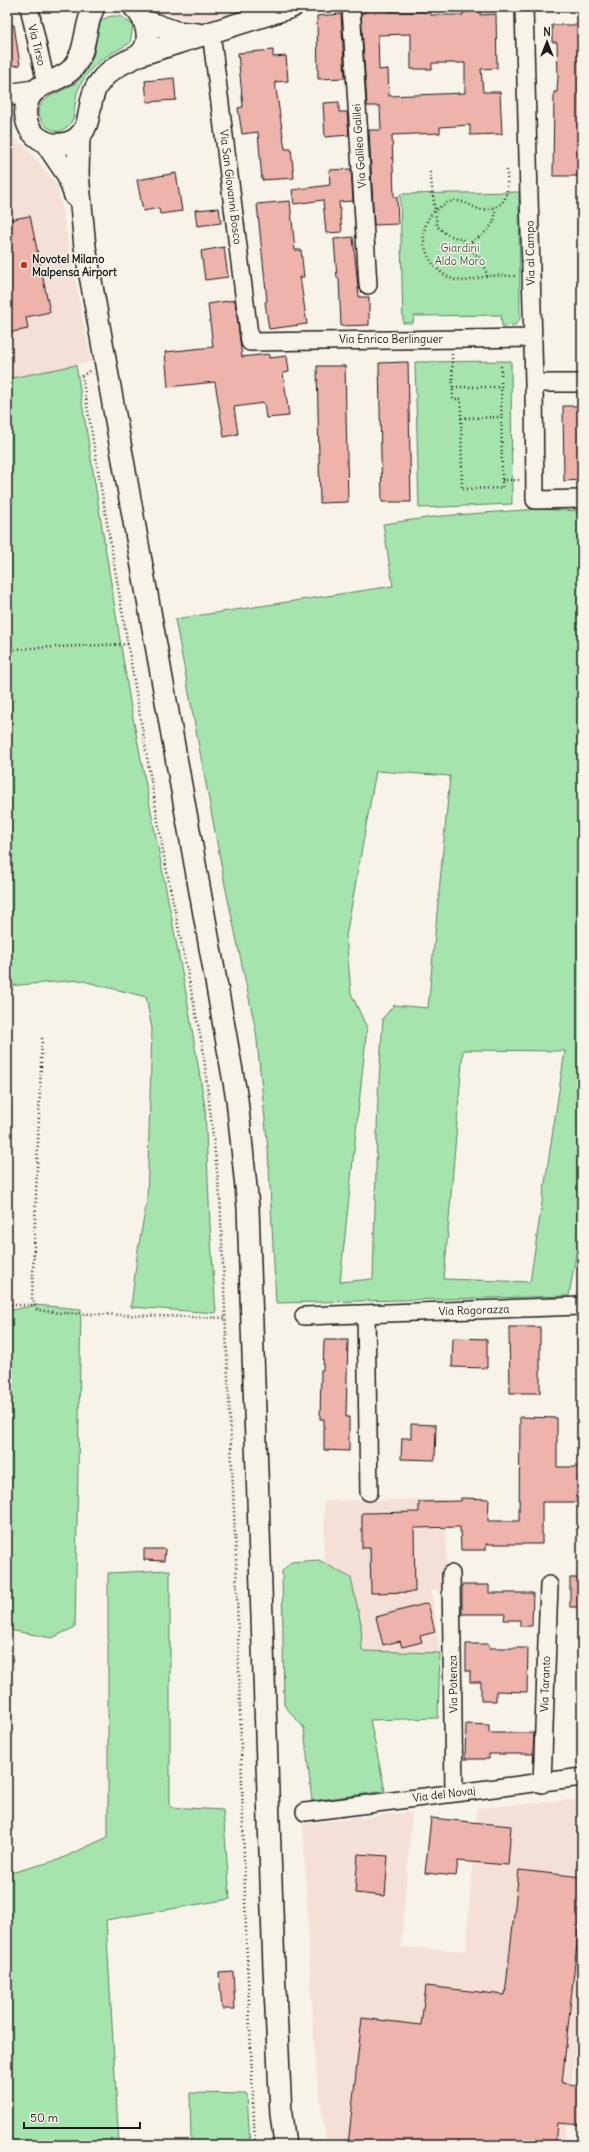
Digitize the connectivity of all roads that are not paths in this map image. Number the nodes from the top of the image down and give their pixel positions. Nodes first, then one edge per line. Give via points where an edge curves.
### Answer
1 (29, 7) edge
2 (94, 7) edge
3 (292, 7) edge
4 (351, 7) edge
5 (524, 7) edge
6 (139, 14) edge
7 (206, 33) junction
8 (139, 55) junction
9 (40, 87) junction
10 (7, 95) edge
11 (7, 114) edge
12 (27, 123) junction
13 (79, 136) junction
14 (46, 143) junction
15 (80, 209) junction
16 (368, 285) dead end
17 (532, 338) junction
18 (250, 342) joint
19 (534, 383) junction
20 (582, 383) edge
21 (582, 499) edge
22 (582, 1306) edge
23 (366, 1314) junction
24 (304, 1316) dead end
25 (369, 1492) dead end
26 (451, 1574) dead end
27 (549, 1585) dead end
28 (582, 1777) edge
29 (542, 1784) junction
30 (454, 1793) junction
31 (305, 1812) dead end
32 (285, 2145) edge

1 - 9 street, Via Tirso
2 - 9 street via 87,24 84,49 80,58 71,70
3 - 7 street
4 - 16 street, Via Galileo Galilei
5 - 17 street, Via al Campo
6 - 7 street via 176,32
6 - 8 street via 146,41
7 - 8 street
7 - 18 street, Via San Giovanni Bosco
8 - 13 street via 116,67 98,83 90,100 87,123
9 - 10 street
9 - 12 street via 27,102
11 - 12 street
12 - 14 street via 35,136
13 - 14 street via 60,145
13 - 15 street
14 - 15 street via 68,174
15 - 32 street via 236,1091 248,1207 274,1968 281,2114
17 - 18 street, Via Enrico Berlinguer
17 - 19 street, Via al Campo
19 - 20 street
19 - 21 street, Via al Campo via 535,500
22 - 23 street, Via Rogorazza
23 - 24 street, Via Rogorazza
23 - 25 street
26 - 30 street, Via Potenza
27 - 29 street, Via Taranto
28 - 29 street, Via del Novaj
29 - 30 street, Via del Novaj
30 - 31 street, Via del Novaj

